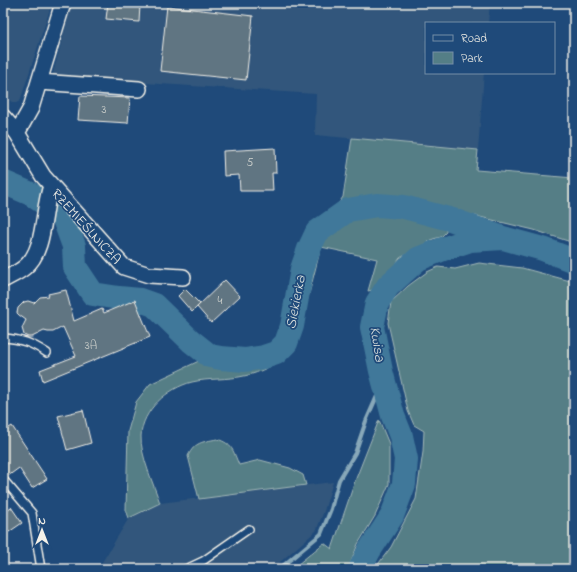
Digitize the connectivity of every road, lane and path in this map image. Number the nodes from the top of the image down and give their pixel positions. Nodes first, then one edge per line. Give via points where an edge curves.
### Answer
1 (63, 3) edge
2 (39, 82) junction
3 (139, 89) dead end
4 (3, 117) edge
5 (17, 133) junction
6 (49, 191) junction
7 (183, 277) dead end
8 (3, 280) edge
9 (3, 338) edge
10 (47, 354) dead end
11 (3, 479) edge
12 (249, 529) dead end
13 (41, 569) edge
14 (186, 569) edge

1 - 2 street
2 - 3 street
2 - 5 street via 31,108
4 - 5 street, RZEMIEŚLNICZA
5 - 6 street, RZEMIEŚLNICZA
6 - 7 street, RZEMIEŚLNICZA via 124,267 149,275
6 - 8 street via 39,246 32,260 20,271
9 - 10 lane via 17,339
11 - 13 lane via 32,513
12 - 14 lane

